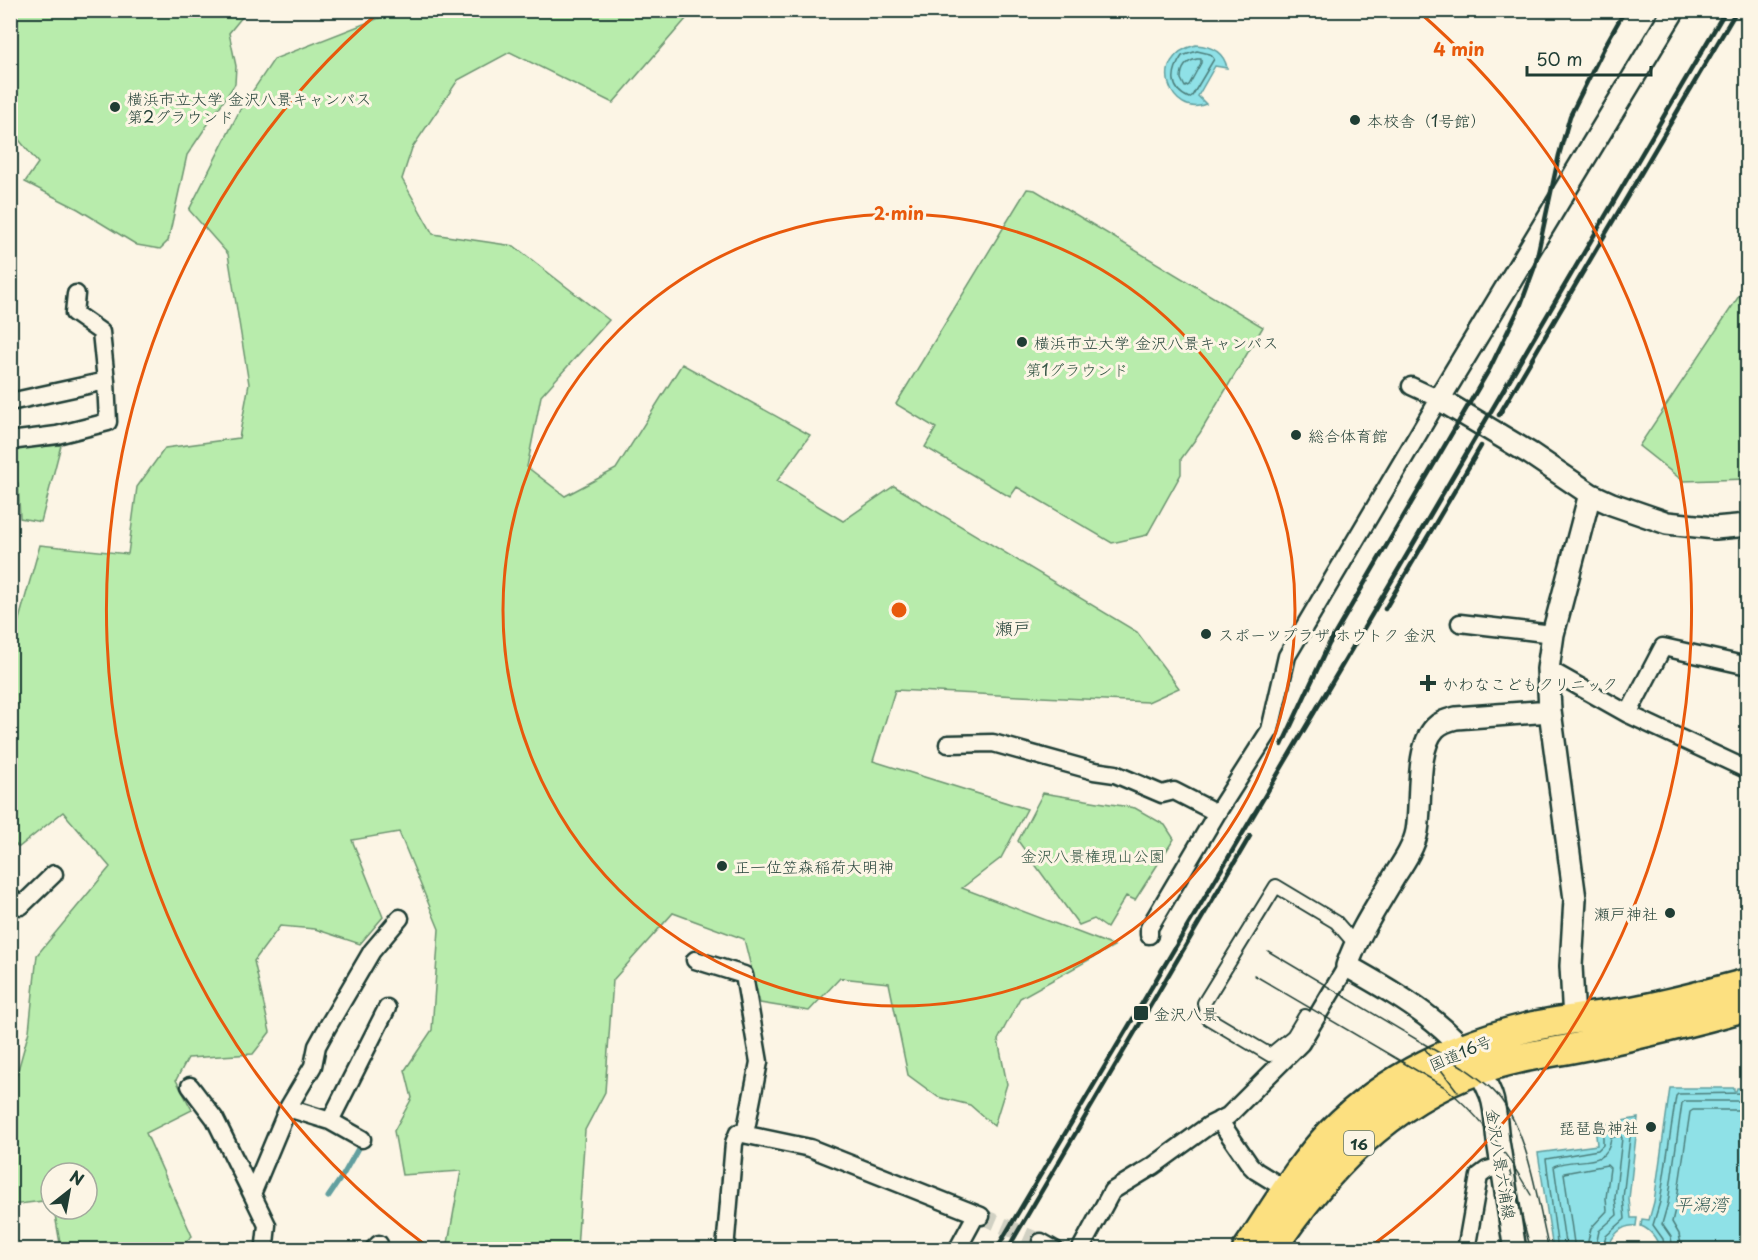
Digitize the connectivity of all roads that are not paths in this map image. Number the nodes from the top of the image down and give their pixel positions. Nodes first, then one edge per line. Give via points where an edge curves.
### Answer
1 (1674, 10) edge
2 (76, 294) dead end
3 (106, 381) junction
4 (1411, 386) dead end
5 (1439, 399) junction
6 (10, 402) edge
7 (10, 441) edge
8 (1590, 494) junction
9 (1748, 525) edge
10 (1460, 622) dead end
11 (1553, 634) junction
12 (1748, 666) edge
13 (1548, 669) junction
14 (1550, 711) junction
15 (1628, 714) junction
16 (948, 744) dead end
17 (1748, 770) edge
18 (1217, 813) junction
19 (54, 874) dead end
20 (10, 897) edge
21 (400, 918) dead end
22 (1149, 935) dead end
23 (1356, 941) junction
24 (695, 960) dead end
25 (1347, 966) junction
26 (1748, 983) edge
27 (1748, 1006) edge
28 (387, 1008) dead end
29 (1305, 1016) dead end
30 (1574, 1020) junction
31 (1470, 1059) junction
32 (190, 1086) dead end
33 (288, 1108) junction
34 (1219, 1120) junction
35 (330, 1121) junction
36 (745, 1134) junction
37 (362, 1139) dead end
38 (1502, 1166) junction
39 (1287, 1190) junction
40 (252, 1194) junction
41 (269, 1250) edge
42 (725, 1250) edge
43 (957, 1250) edge
44 (1080, 1250) edge
45 (1247, 1250) edge
46 (1270, 1250) edge
47 (1466, 1250) edge
48 (1515, 1250) edge

1 - 5 street
2 - 3 street via 74,313 101,332
3 - 6 street
3 - 7 street via 108,422 57,435
4 - 5 street
5 - 8 street
5 - 18 street via 1287,656 1270,730
8 - 9 street via 1667,523 1715,528
8 - 11 street
10 - 11 street
11 - 13 street
12 - 15 street via 1663,647
13 - 14 street
13 - 15 street
14 - 23 street via 1456,718 1434,729 1423,756 1417,833
14 - 30 street via 1575,899 1571,966
15 - 17 street
16 - 18 street via 993,742 1115,774 1162,794 1174,791
18 - 22 street via 1149,928
19 - 20 street via 21,906
21 - 33 street via 372,951 348,991 317,1046 313,1066
23 - 25 street
23 - 29 street via 1336,922 1276,886 1204,1003 1208,1018 1270,1055 1293,1036
24 - 36 street via 744,975 759,1062
25 - 31 street, 金沢八景六浦線 via 1440,1026
25 - 34 street via 1301,1043 1228,1116
26 - 30 highway, 国道16号 / 16
27 - 31 highway, 国道16号 / 16 via 1589,1045 1509,1060
28 - 35 street
30 - 31 highway, 国道16号 / 16 via 1536,1026
31 - 38 street, 金沢八景六浦線 via 1491,1096
31 - 39 highway, 国道16号 / 16 via 1380,1092 1350,1115
31 - 46 highway, 国道16号 / 16 via 1446,1083 1412,1102 1347,1153 1318,1184
32 - 40 street via 215,1119
33 - 35 street
33 - 40 street
34 - 39 street via 1250,1165
34 - 44 street via 1112,1191
35 - 37 street
36 - 42 street via 738,1133 734,1143
36 - 43 street via 810,1148 979,1216
38 - 47 street via 1479,1176
38 - 48 street, 金沢八景六浦線
39 - 45 highway, 国道16号 / 16
40 - 41 street via 267,1225 265,1244

